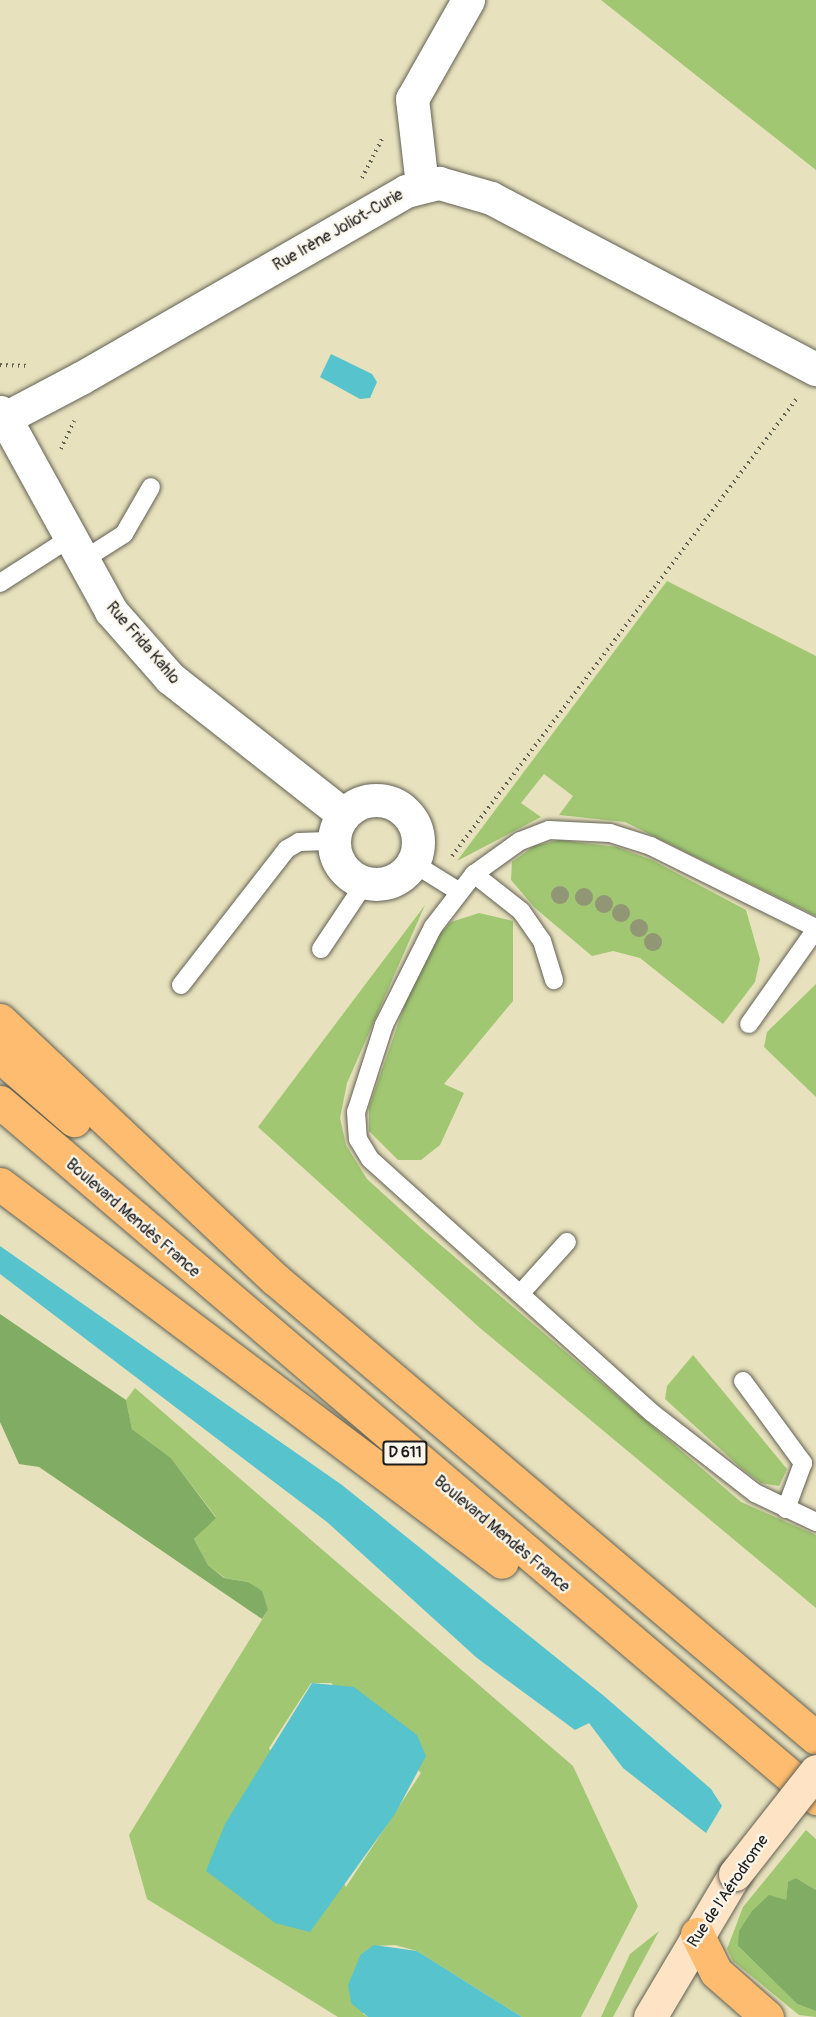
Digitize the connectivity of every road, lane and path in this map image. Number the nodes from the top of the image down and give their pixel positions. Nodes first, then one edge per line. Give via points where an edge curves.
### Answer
1 (468, 0) edge
2 (410, 114) junction
3 (360, 181) dead end
4 (422, 185) junction
5 (0, 365) edge
6 (35, 366) dead end
7 (804, 386) edge
8 (2, 415) edge
9 (76, 415) dead end
10 (34, 473) junction
11 (151, 487) dead end
12 (74, 551) junction
13 (0, 583) edge
14 (339, 828) junction
15 (424, 870) junction
16 (474, 874) junction
17 (365, 883) junction
18 (458, 891) junction
19 (816, 929) edge
20 (321, 949) dead end
21 (554, 980) dead end
22 (181, 985) dead end
23 (0, 1020) edge
24 (749, 1024) dead end
25 (0, 1056) edge
26 (0, 1102) edge
27 (0, 1184) edge
28 (567, 1242) dead end
29 (275, 1279) junction
30 (520, 1294) junction
31 (743, 1381) dead end
32 (786, 1509) junction
33 (816, 1522) edge
34 (816, 1738) edge
35 (816, 1771) edge
36 (816, 1798) edge
37 (816, 1806) edge
38 (697, 1934) junction
39 (650, 2017) edge
40 (767, 2017) edge

1 - 2 street via 417,84
2 - 3 path via 393,117
2 - 4 street
4 - 7 street, Rue Irène Joliot-Curie via 459,185 490,198
4 - 8 street, Rue Irène Joliot-Curie
5 - 6 path
7 - 15 path
8 - 10 street, Rue Frida Kahlo
9 - 10 path via 59,454
10 - 12 street, Rue Frida Kahlo
11 - 12 lane via 124,534
12 - 13 lane
12 - 14 street, Rue Frida Kahlo via 111,611 170,678
14 - 15 street via 367,801 400,808 418,836
14 - 17 street via 342,867
14 - 22 lane via 287,849
15 - 17 street via 392,881
15 - 18 lane
16 - 18 lane
16 - 19 lane via 493,857 549,830 610,833 651,846
16 - 21 lane via 521,911 542,941
17 - 20 lane
18 - 30 lane via 408,970 384,1025 356,1112 358,1139 370,1160
19 - 24 lane
23 - 29 main road
25 - 29 main road, D 611 via 148,1183
26 - 36 main road, Boulevard Mendès France / D 611
27 - 37 main road via 343,1440
28 - 30 lane
29 - 34 main road, D 611
30 - 32 lane via 715,1464
31 - 32 lane via 803,1463
32 - 33 lane
35 - 38 street, Rue de l'Aérodrome, bridge via 735,1874
38 - 39 street, Rue de l'Aérodrome
38 - 40 main road via 716,1972

